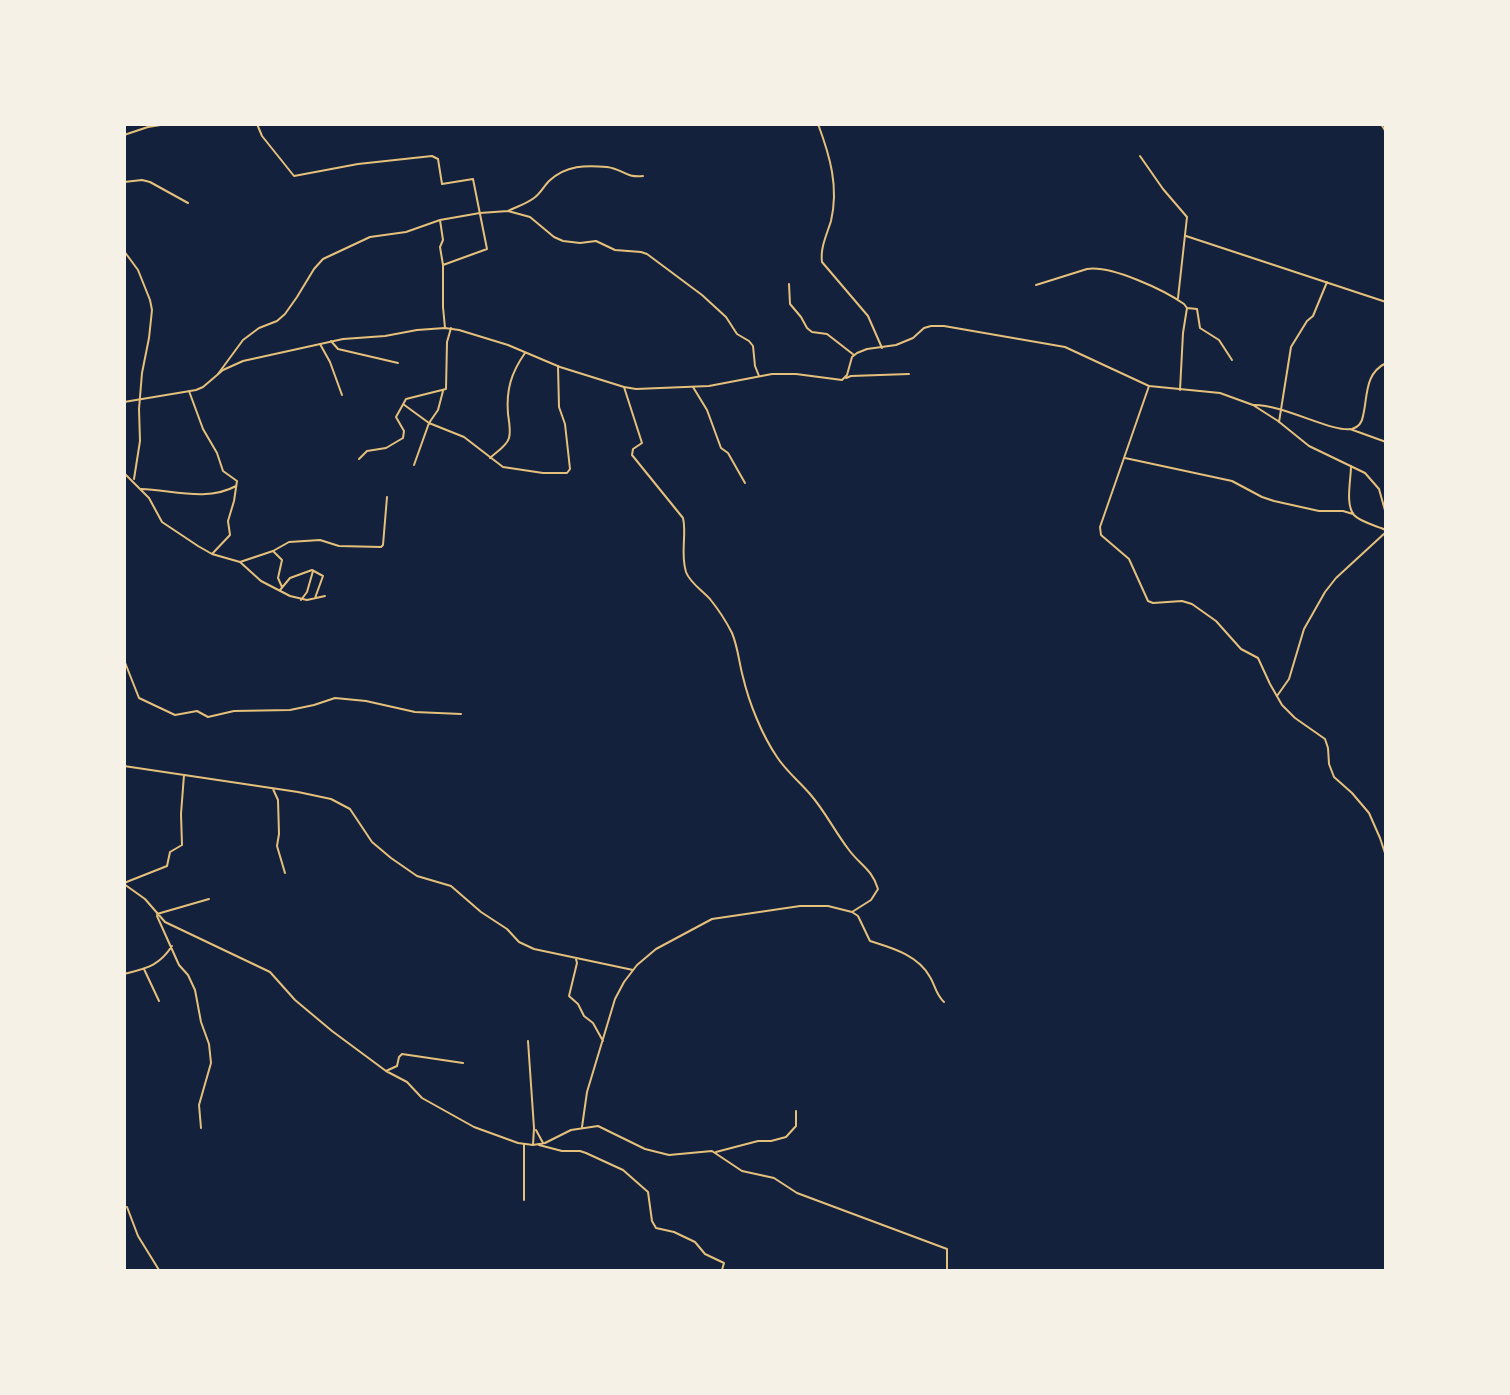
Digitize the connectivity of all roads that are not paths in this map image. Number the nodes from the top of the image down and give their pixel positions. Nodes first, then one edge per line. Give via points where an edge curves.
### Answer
1 (167, 124) edge
2 (257, 124) edge
3 (818, 124) edge
4 (1381, 124) edge
5 (1386, 132) edge
6 (124, 135) edge
7 (1140, 156) dead end
8 (643, 176) dead end
9 (124, 182) edge
10 (188, 203) dead end
11 (508, 212) junction
12 (480, 213) junction
13 (440, 220) junction
14 (1186, 236) junction
15 (124, 251) edge
16 (443, 266) junction
17 (1327, 282) junction
18 (789, 284) dead end
19 (1036, 285) dead end
20 (1178, 300) junction
21 (1386, 302) edge
22 (1187, 308) junction
23 (446, 328) junction
24 (450, 328) junction
25 (331, 341) junction
26 (320, 344) junction
27 (882, 348) junction
28 (525, 353) junction
29 (854, 355) junction
30 (1232, 360) dead end
31 (398, 363) dead end
32 (1386, 363) edge
33 (558, 366) junction
34 (218, 374) junction
35 (909, 374) dead end
36 (759, 376) junction
37 (846, 378) junction
38 (1149, 386) junction
39 (624, 387) junction
40 (693, 387) junction
41 (1180, 390) junction
42 (189, 391) junction
43 (443, 391) junction
44 (342, 395) dead end
45 (140, 399) junction
46 (124, 402) edge
47 (403, 404) junction
48 (1253, 405) junction
49 (1281, 408) junction
50 (1279, 422) junction
51 (429, 423) junction
52 (1350, 429) junction
53 (1386, 442) edge
54 (490, 458) junction
55 (1124, 458) junction
56 (358, 459) dead end
57 (414, 465) dead end
58 (1351, 466) junction
59 (124, 473) edge
60 (134, 481) junction
61 (745, 483) dead end
62 (236, 486) junction
63 (141, 489) junction
64 (387, 497) dead end
65 (1353, 514) junction
66 (1386, 514) edge
67 (1386, 531) edge
68 (273, 551) junction
69 (212, 554) junction
70 (240, 562) junction
71 (313, 571) junction
72 (281, 589) junction
73 (325, 596) dead end
74 (315, 598) junction
75 (301, 600) junction
76 (124, 660) edge
77 (1276, 697) junction
78 (461, 714) dead end
79 (124, 766) edge
80 (184, 775) junction
81 (273, 789) junction
82 (1386, 856) edge
83 (285, 873) dead end
84 (124, 884) edge
85 (208, 899) dead end
86 (852, 912) junction
87 (157, 913) junction
88 (172, 946) junction
89 (576, 959) junction
90 (144, 969) junction
91 (633, 970) junction
92 (124, 974) edge
93 (159, 1001) dead end
94 (944, 1002) dead end
95 (528, 1041) dead end
96 (603, 1041) junction
97 (464, 1063) dead end
98 (386, 1071) junction
99 (796, 1111) dead end
100 (582, 1127) junction
101 (201, 1128) dead end
102 (534, 1128) junction
103 (524, 1144) junction
104 (541, 1144) junction
105 (533, 1145) junction
106 (716, 1152) junction
107 (524, 1200) dead end
108 (127, 1207) dead end
109 (159, 1270) edge
110 (722, 1270) edge
111 (947, 1270) edge

1 - 6 street
2 - 12 street via 294,176 435,156 442,184 473,179
3 - 27 street via 834,175 832,215 822,261 868,316
4 - 5 street
7 - 14 street via 1186,214
8 - 11 street via 631,177 620,170 588,165 565,169 535,197
9 - 10 street via 150,182
11 - 12 street
11 - 36 street via 530,217 560,240 596,240 615,250 647,254 702,295 727,318 736,334 749,340
12 - 13 street
12 - 16 street via 487,250
13 - 16 street
13 - 34 street via 403,233 370,237 323,259 285,314 243,340
14 - 17 street
14 - 20 street
15 - 45 street via 138,270 152,310
16 - 23 street
17 - 21 street
17 - 49 street via 1313,316 1292,347
18 - 29 street via 790,304 807,328 827,334
19 - 20 street via 1095,268 1124,275
20 - 22 street
22 - 30 street via 1197,309 1200,328 1219,340
22 - 41 street
23 - 24 street
23 - 25 street
24 - 28 street
24 - 43 street via 447,385
25 - 26 street
25 - 31 street via 338,349
26 - 34 street via 243,361
26 - 44 street
27 - 29 street
27 - 38 street via 913,338 924,328 944,326 1065,347
28 - 33 street
28 - 54 street via 508,386 509,438
29 - 37 street
32 - 52 street via 1370,379 1361,422
33 - 39 street
33 - 54 street via 559,407 565,424 570,471 560,474 503,467
34 - 42 street via 203,387
35 - 37 street
36 - 37 street via 783,373 836,381
36 - 40 street
38 - 41 street
38 - 55 street
39 - 40 street
39 - 86 street via 642,444 633,449 632,455 683,518 687,575 731,631 746,690 771,747 876,882 878,890 871,900
40 - 61 street via 707,410 721,448
41 - 48 street via 1220,393
42 - 45 street
42 - 62 street via 223,471 236,479
43 - 47 street via 409,398
43 - 51 street via 438,410
45 - 46 street
45 - 60 street via 140,446
47 - 51 street
47 - 56 street via 396,417 404,431 403,438 386,448 367,451
48 - 49 street
48 - 50 street
49 - 50 street
49 - 52 street
50 - 58 street via 1309,446
51 - 54 street via 464,437
51 - 57 street
52 - 53 street
55 - 65 street via 1232,481 1274,501
55 - 77 street via 1100,527 1101,535 1129,559 1148,601 1182,601 1205,612 1234,643 1258,658
58 - 65 street
58 - 66 street via 1373,481
59 - 60 street
60 - 63 street
62 - 63 street via 202,494
62 - 69 street via 228,521 230,535
63 - 69 street via 167,526
64 - 68 street via 381,547 339,546 320,540 288,542
65 - 67 street
67 - 77 street via 1325,592 1304,629 1289,680
68 - 70 street
68 - 72 street via 282,561 278,578
69 - 70 street
70 - 72 street via 261,580
71 - 72 street via 294,576
71 - 74 street via 323,576
71 - 75 street
72 - 75 street
73 - 74 street
74 - 75 street
76 - 78 street via 139,698 175,714 197,711 208,717 239,711 283,711 335,698 415,712
77 - 82 street via 1324,740 1334,777 1369,813
79 - 80 street
80 - 81 street
80 - 84 street via 182,845 170,852 166,866
81 - 83 street via 278,800 277,846
81 - 89 street via 331,799 346,807 372,842 410,872 451,886 528,947
84 - 87 street
85 - 87 street
86 - 91 street via 811,905 717,917 656,949
86 - 94 street via 868,939 917,960
87 - 88 street
87 - 98 street via 183,932 272,973 313,1016
88 - 90 street via 160,962
88 - 101 street via 179,966 195,990 211,1054 199,1105
89 - 91 street
89 - 96 street via 569,996
90 - 92 street
90 - 93 street
91 - 96 street via 615,999
95 - 102 street
96 - 100 street via 587,1092
97 - 98 street via 402,1054 397,1066
98 - 103 street via 407,1082 418,1096 465,1123
99 - 106 street via 796,1126 786,1137
100 - 104 street
100 - 106 street via 598,1126 645,1149 669,1155
102 - 104 street
102 - 105 street
103 - 105 street
103 - 107 street
104 - 105 street
104 - 110 street via 562,1151 580,1151 627,1172 648,1192 656,1228 698,1244 705,1254 724,1263
106 - 111 street via 742,1171 774,1178 797,1193 947,1250
108 - 109 street via 138,1236

